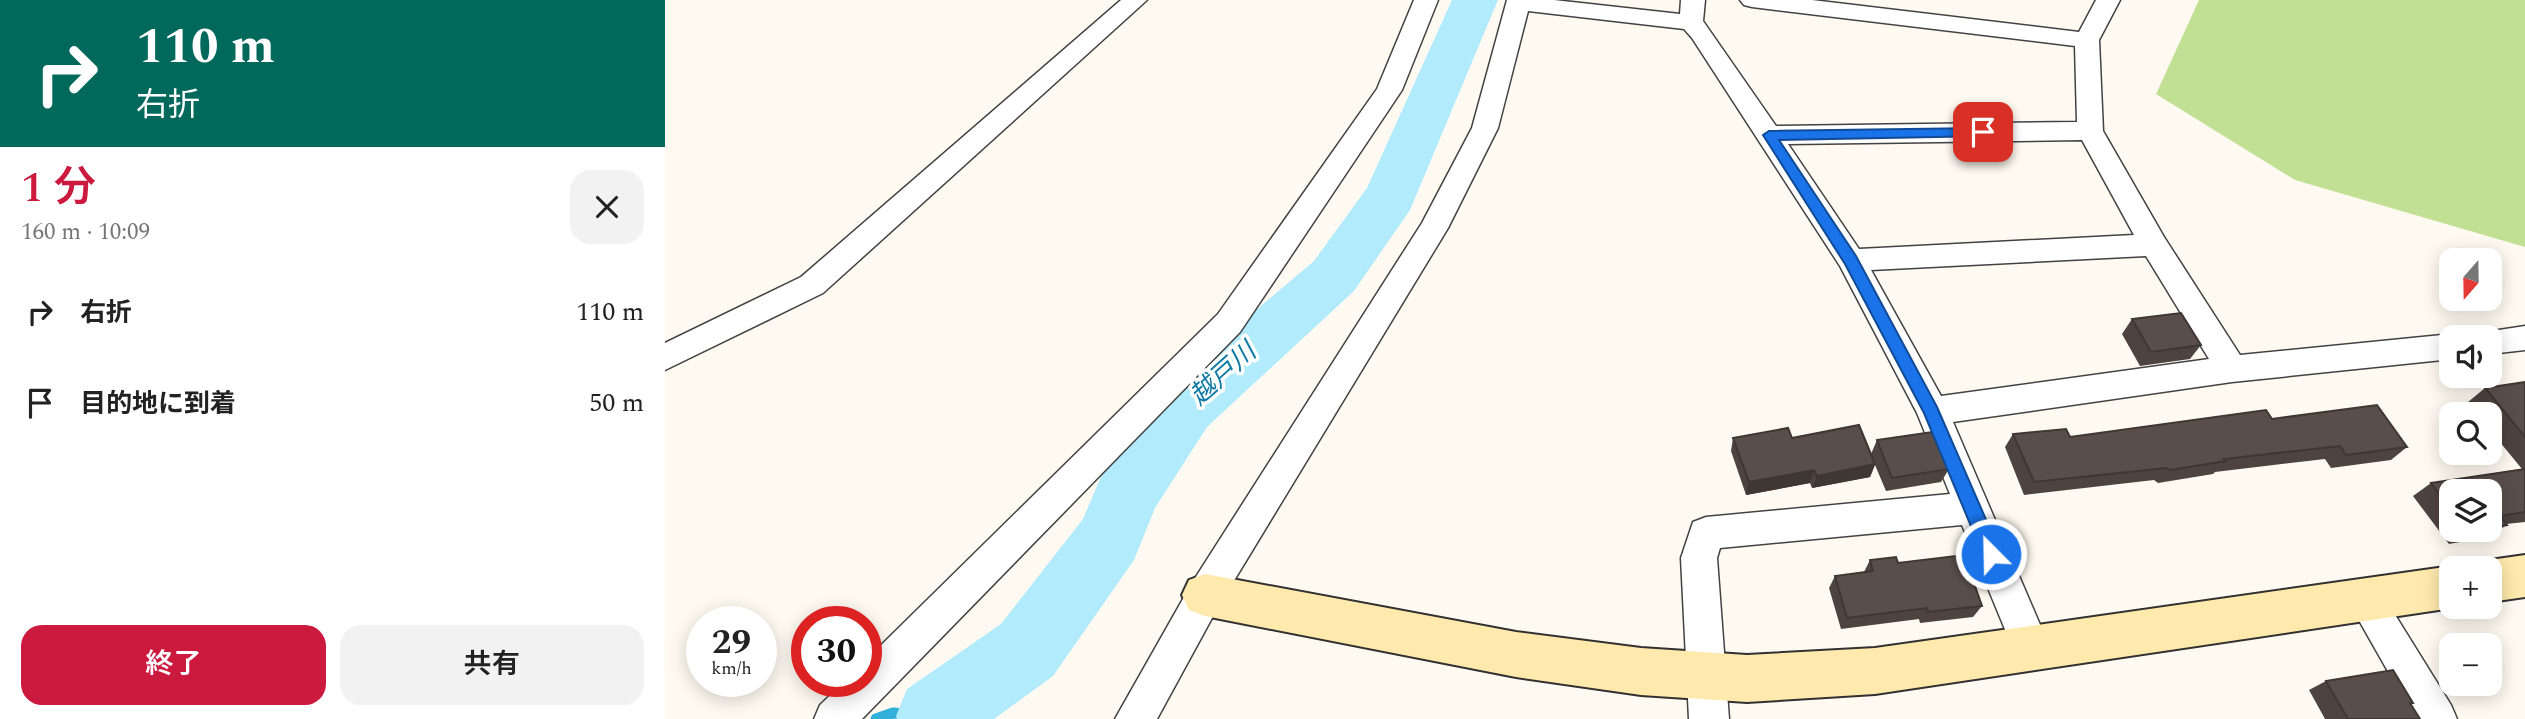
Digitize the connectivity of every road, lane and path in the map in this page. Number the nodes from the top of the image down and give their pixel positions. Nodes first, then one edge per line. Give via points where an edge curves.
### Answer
1 (1135, 0) edge
2 (1426, 0) edge
3 (1752, 0) edge
4 (2108, 0) edge
5 (1519, 1) edge
6 (1692, 12) edge
7 (2087, 40) junction
8 (2090, 131) junction
9 (1769, 135) junction
10 (2154, 246) junction
11 (1850, 260) junction
12 (2525, 338) edge
13 (2502, 341) edge
14 (2439, 347) edge
15 (665, 357) edge
16 (2232, 369) junction
17 (1932, 411) junction
18 (1972, 508) junction
19 (2525, 576) edge
20 (2502, 579) edge
21 (2439, 589) edge
22 (1205, 595) junction
23 (2366, 601) junction
24 (2031, 648) junction
25 (1708, 698) edge
26 (834, 719) edge
27 (1135, 719) edge
28 (2437, 719) edge

1 - 15 street via 812,285
2 - 26 street via 1389,90 1229,323
3 - 7 street
4 - 7 street
5 - 6 street
5 - 22 street via 1485,128 1434,228
6 - 9 street via 1701,33
7 - 8 street
8 - 9 street
8 - 10 street
9 - 11 street
10 - 11 street
10 - 16 street
11 - 17 street
12 - 13 street
14 - 16 street
16 - 17 street
17 - 18 street
18 - 24 street
18 - 25 street via 1706,533 1699,558
19 - 20 street
21 - 23 street
22 - 25 street via 1576,665
22 - 27 street
23 - 24 street
23 - 28 street
24 - 25 street via 1875,671 1791,677

